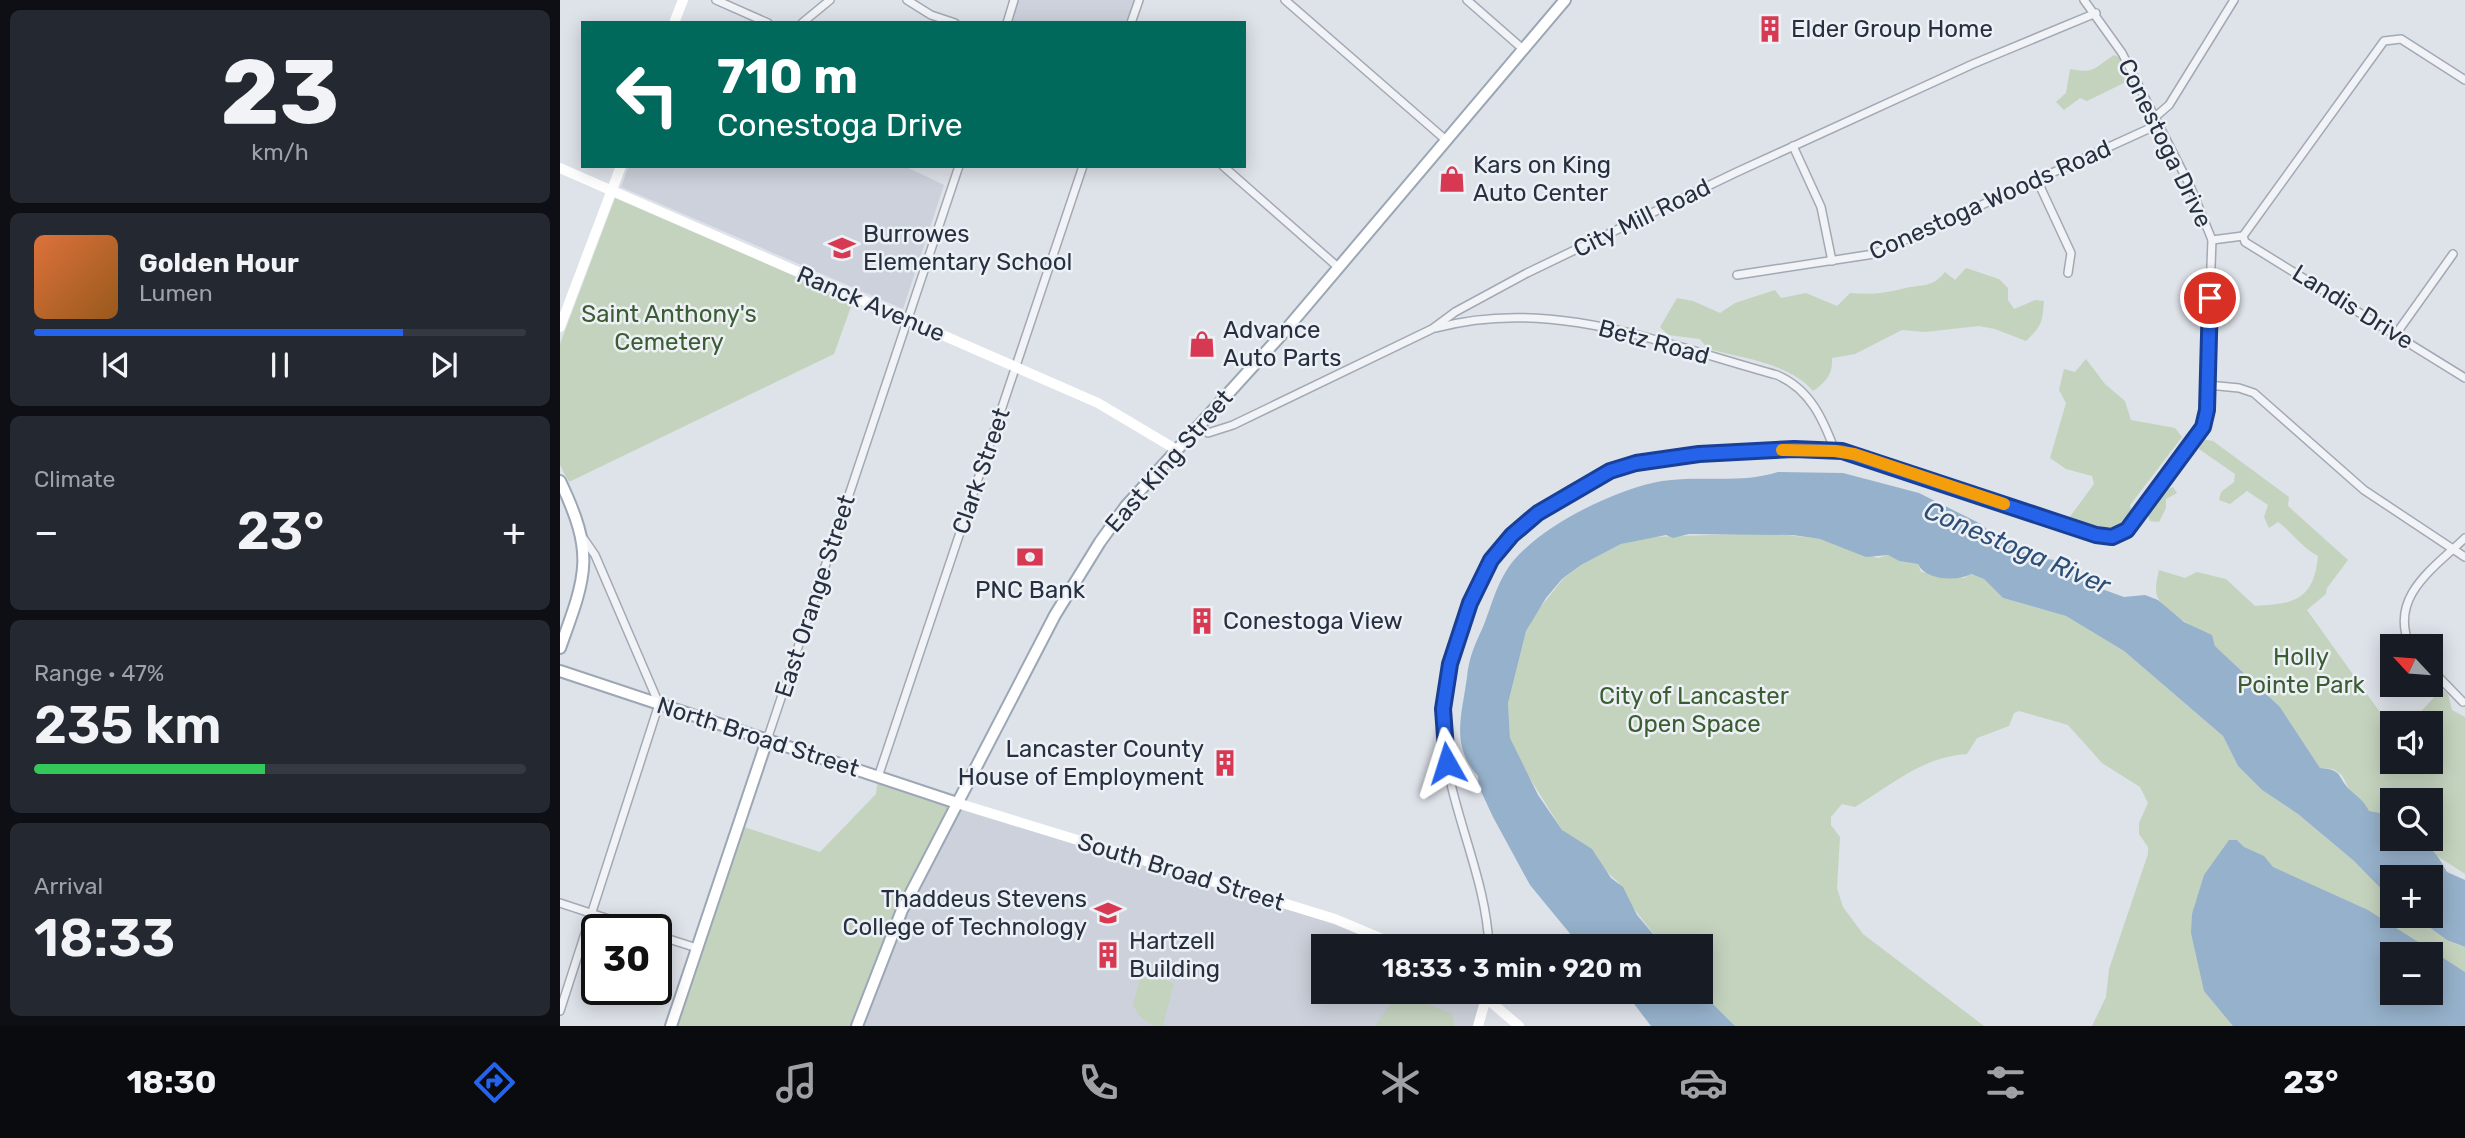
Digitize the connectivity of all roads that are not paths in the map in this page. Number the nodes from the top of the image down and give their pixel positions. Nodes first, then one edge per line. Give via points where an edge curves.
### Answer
1 (683, 0) edge
2 (716, 0) edge
3 (830, 0) edge
4 (907, 0) edge
5 (1014, 0) edge
6 (1139, 0) edge
7 (1284, 0) edge
8 (1467, 0) edge
9 (1565, 0) edge
10 (2084, 0) edge
11 (2234, 0) edge
12 (2096, 13) junction
13 (675, 21) edge
14 (763, 21) edge
15 (805, 21) edge
16 (950, 21) edge
17 (1008, 21) edge
18 (1132, 21) edge
19 (1524, 50) junction
20 (2465, 80) edge
21 (2156, 121) junction
22 (1447, 141) junction
23 (1793, 146) junction
24 (620, 168) edge
25 (957, 168) edge
26 (1082, 168) edge
27 (1225, 168) edge
28 (560, 169) edge
29 (2038, 181) junction
30 (612, 192) junction
31 (2243, 236) junction
32 (2211, 240) junction
33 (2453, 254) dead end
34 (1832, 261) junction
35 (1339, 268) junction
36 (2068, 273) dead end
37 (1737, 275) dead end
38 (907, 320) junction
39 (560, 327) edge
40 (1432, 329) junction
41 (2396, 334) junction
42 (1016, 367) junction
43 (2465, 378) edge
44 (2208, 385) junction
45 (1199, 425) junction
46 (1177, 450) junction
47 (1835, 451) junction
48 (560, 481) edge
49 (2465, 538) edge
50 (584, 539) junction
51 (2453, 549) junction
52 (2465, 557) edge
53 (2407, 634) edge
54 (560, 648) edge
55 (560, 671) edge
56 (2443, 681) edge
57 (2463, 702) dead end
58 (659, 704) junction
59 (766, 740) junction
60 (878, 777) junction
61 (957, 803) junction
62 (560, 903) edge
63 (592, 914) joint
64 (1370, 934) edge
65 (1487, 934) edge
66 (672, 940) edge
67 (581, 948) edge
68 (697, 948) junction
69 (1482, 1004) edge
70 (1495, 1004) edge
71 (560, 1012) edge
72 (671, 1026) edge
73 (857, 1026) edge
74 (1478, 1026) edge
75 (1519, 1026) edge

1 - 13 street
2 - 14 street
3 - 15 street
4 - 16 street
5 - 17 street
6 - 18 street
7 - 22 street
8 - 19 street
9 - 19 main road, East King Street
10 - 12 street, Conestoga Drive
11 - 21 street, Conestoga Woods Road
12 - 21 street, Conestoga Drive
12 - 23 street, City Mill Road
19 - 22 main road, East King Street
20 - 31 street via 2401,39 2384,41
21 - 29 street, Conestoga Woods Road
21 - 32 street, Conestoga Drive via 2191,188
22 - 35 main road, East King Street
23 - 34 street via 1821,207
23 - 40 street, City Mill Road via 1527,273
24 - 30 street
25 - 38 street, East Orange Street
26 - 42 street, Clark Street
27 - 35 street
28 - 30 street, Ranck Avenue
29 - 34 street, Conestoga Woods Road via 1874,254
29 - 36 street via 2071,253
30 - 38 street, Ranck Avenue
30 - 39 street
31 - 32 street
31 - 41 street, Landis Drive via 2245,242
32 - 44 street, Conestoga Drive
33 - 41 street
34 - 37 street, Conestoga Woods Road
35 - 45 main road, East King Street
38 - 42 street, Ranck Avenue
38 - 59 street, East Orange Street
40 - 45 street, City Mill Road via 1233,425 1208,433
40 - 47 street, Betz Road via 1501,316 1557,318 1777,375 1806,395
41 - 43 street, Landis Drive
42 - 46 street, Ranck Avenue via 1113,411
42 - 60 street, Clark Street
44 - 47 street, Conestoga Drive via 2205,420 2194,442 2134,523 2112,537
44 - 51 street via 2254,393 2364,490
45 - 46 main road, East King Street
46 - 61 main road, East King Street via 1122,511 1093,553 1055,615
47 - 65 street, Conestoga Drive via 1699,454 1610,471 1538,513 1491,560 1456,643 1443,719 1450,782 1481,892
48 - 50 main road
49 - 51 street
50 - 54 main road via 583,573
50 - 58 street
51 - 52 street
51 - 53 street via 2419,581 2407,600
55 - 58 main road, North Broad Street
56 - 57 street
58 - 59 main road, North Broad Street
58 - 63 street
59 - 60 main road, North Broad Street
59 - 68 main road, East Orange Street
60 - 61 main road, North Broad Street
61 - 64 street, South Broad Street via 1325,916
61 - 73 main road, East King Street via 891,935
62 - 63 street
66 - 68 street
67 - 71 street
68 - 72 main road, East Orange Street
69 - 74 street
70 - 75 street

